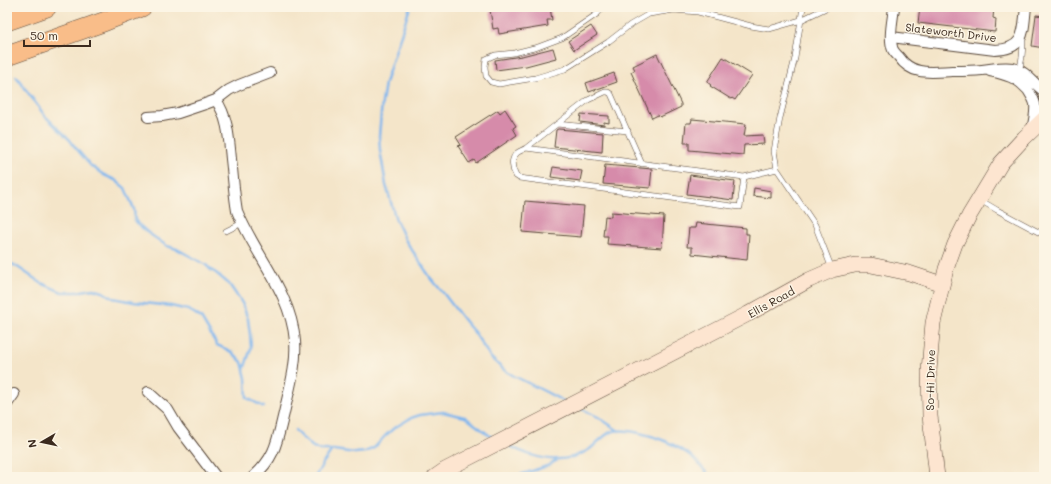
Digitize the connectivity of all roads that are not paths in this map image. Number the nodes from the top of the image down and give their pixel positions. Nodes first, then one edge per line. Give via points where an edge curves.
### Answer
1 (47, 7) edge
2 (142, 7) edge
3 (603, 7) edge
4 (646, 7) edge
5 (803, 7) edge
6 (828, 7) edge
7 (894, 7) edge
8 (1026, 7) edge
9 (649, 14) junction
10 (801, 20) junction
11 (7, 21) edge
12 (1022, 35) junction
13 (891, 37) junction
14 (7, 56) edge
15 (984, 70) junction
16 (1019, 70) junction
17 (270, 73) dead end
18 (1044, 91) edge
19 (216, 100) junction
20 (148, 117) dead end
21 (1044, 119) edge
22 (557, 124) junction
23 (1032, 130) junction
24 (628, 132) junction
25 (526, 148) junction
26 (642, 164) junction
27 (777, 169) junction
28 (744, 178) junction
29 (979, 199) junction
30 (242, 223) junction
31 (226, 231) dead end
32 (1044, 235) edge
33 (832, 270) junction
34 (942, 284) junction
35 (148, 392) dead end
36 (14, 394) dead end
37 (7, 404) edge
38 (216, 477) edge
39 (253, 477) edge
40 (435, 477) edge
41 (937, 477) edge

1 - 11 highway
2 - 14 highway
3 - 9 lane via 562,38 538,47 486,59 486,76 491,82 498,84 534,78 565,69
4 - 9 lane
5 - 10 lane
6 - 10 lane
7 - 13 street, Slateworth Drive
8 - 12 street
9 - 10 lane via 674,10 698,12 769,29
10 - 27 lane via 774,151
12 - 13 street, Slateworth Drive via 1014,46 995,50
12 - 16 lane via 1023,47
13 - 15 street, Slateworth Drive via 893,50 900,60 907,67 923,73
15 - 16 street, Slateworth Drive via 1005,67
15 - 23 street, Slateworth Drive via 1006,75 1026,87 1035,104
16 - 18 street
17 - 19 street via 228,90
19 - 20 street via 178,113
19 - 30 street via 227,126 237,211
21 - 23 main road
22 - 24 lane
22 - 24 lane via 588,100 608,92
22 - 25 lane
23 - 29 main road via 1001,163
24 - 26 lane
25 - 26 lane
25 - 28 lane via 516,154 512,162 513,170 519,178 740,208
26 - 28 lane
27 - 28 lane
27 - 33 lane via 815,225
29 - 32 lane
29 - 34 main road via 955,244
30 - 31 lane
30 - 39 street via 288,306 293,321 295,342 294,367 275,448 268,461
33 - 34 main road, Ellis Road via 855,265 871,265 909,273
33 - 40 main road, Ellis Road
34 - 41 main road, So-Hi Drive via 933,323 929,371 930,416
35 - 38 street via 168,410
36 - 37 street

